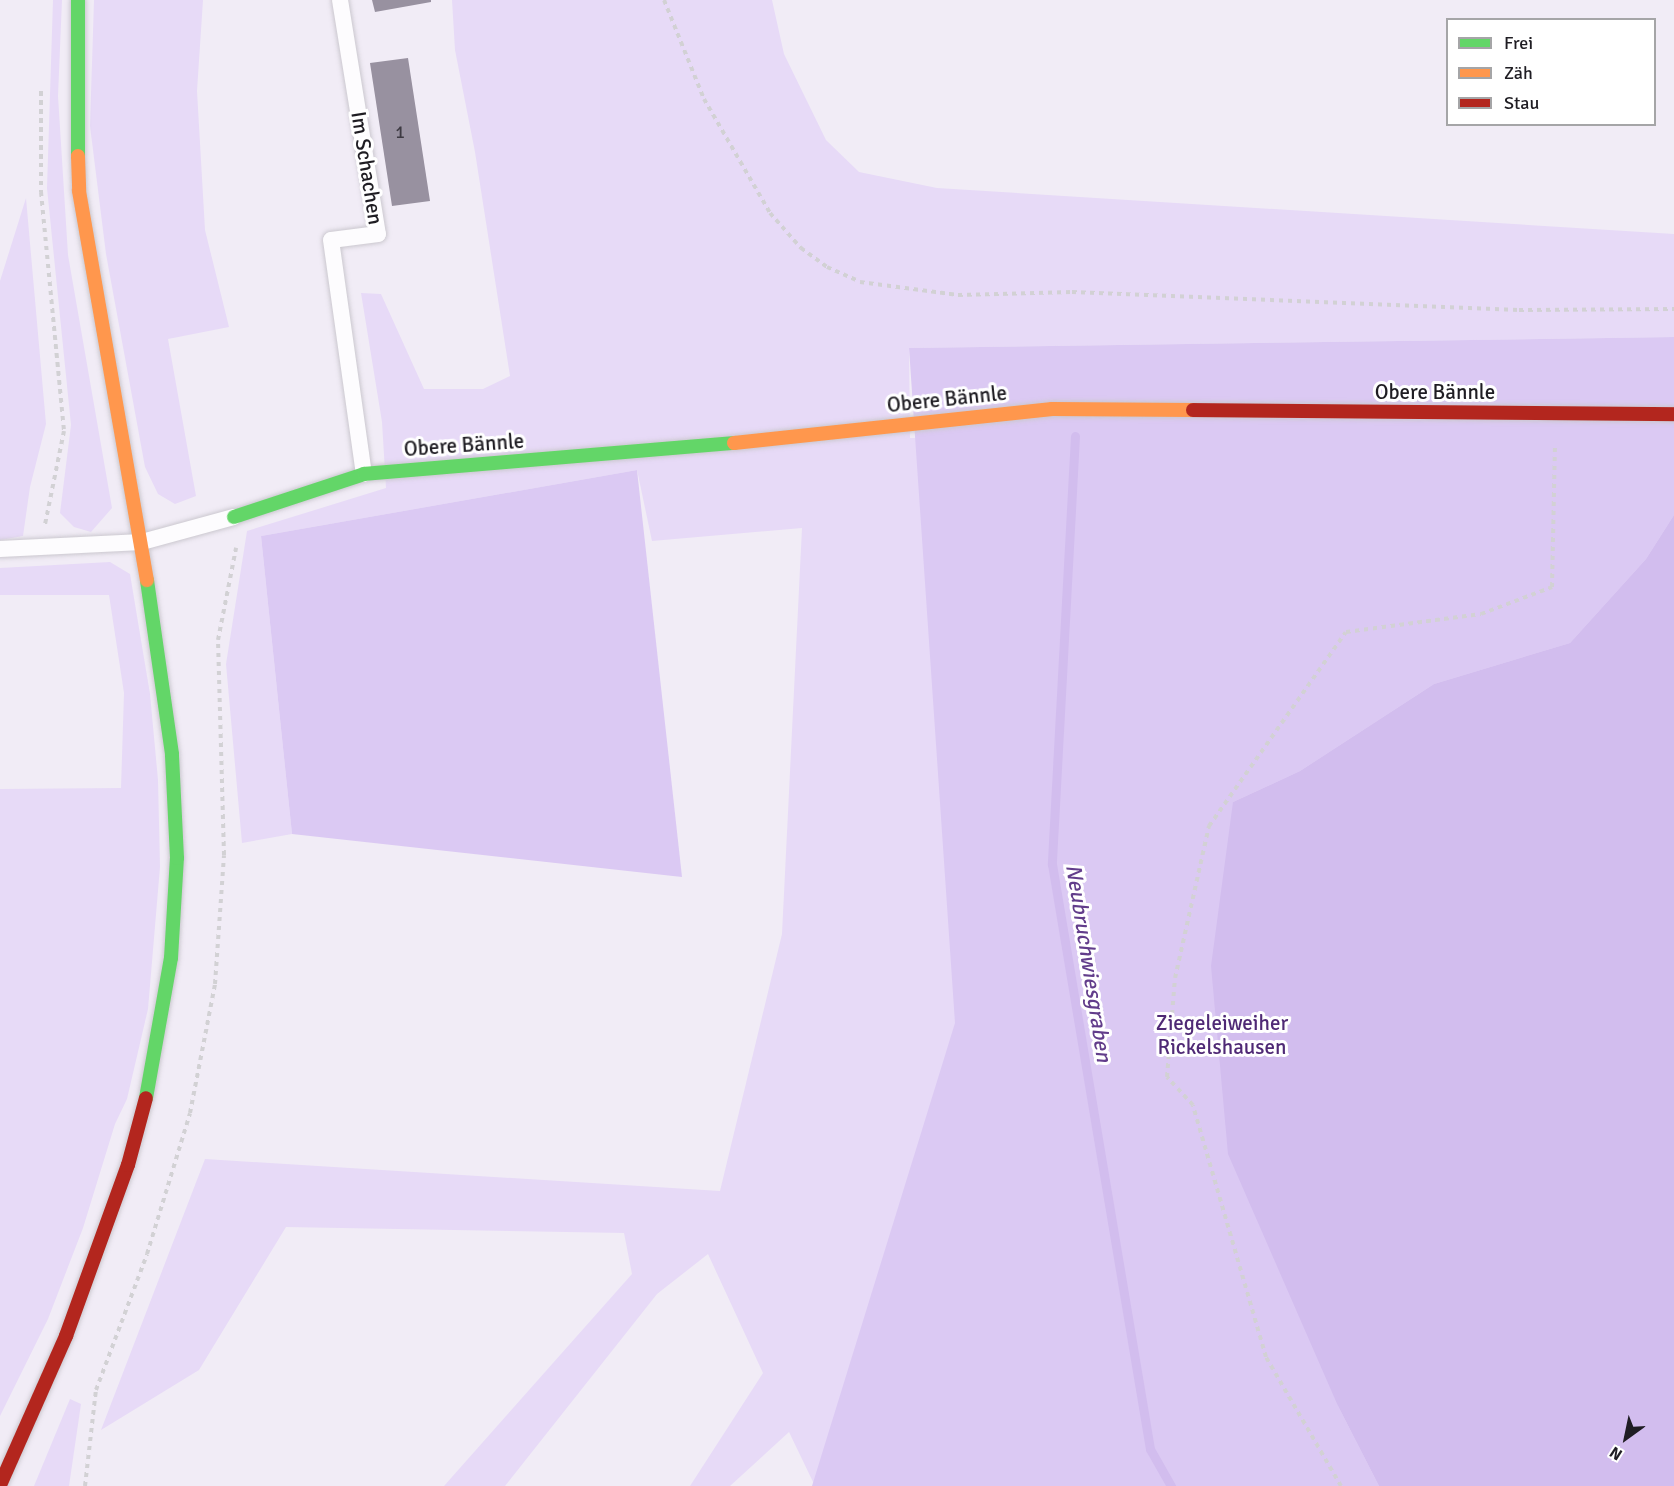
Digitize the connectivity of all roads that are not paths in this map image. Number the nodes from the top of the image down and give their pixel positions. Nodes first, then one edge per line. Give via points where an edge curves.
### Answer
1 (78, 0) edge
2 (340, 0) edge
3 (1674, 414) edge
4 (364, 474) junction
5 (234, 517) joint
6 (142, 542) junction
7 (0, 549) edge
8 (0, 1485) edge

1 - 6 main road via 75,77 79,191
2 - 4 lane, Im Schachen via 378,234 331,240
3 - 4 main road, Obere Bännle via 1052,409 632,454
4 - 5 main road, Obere Bännle
5 - 6 lane
6 - 7 lane
6 - 8 main road via 172,754 177,858 171,958 155,1063 129,1166 66,1336

